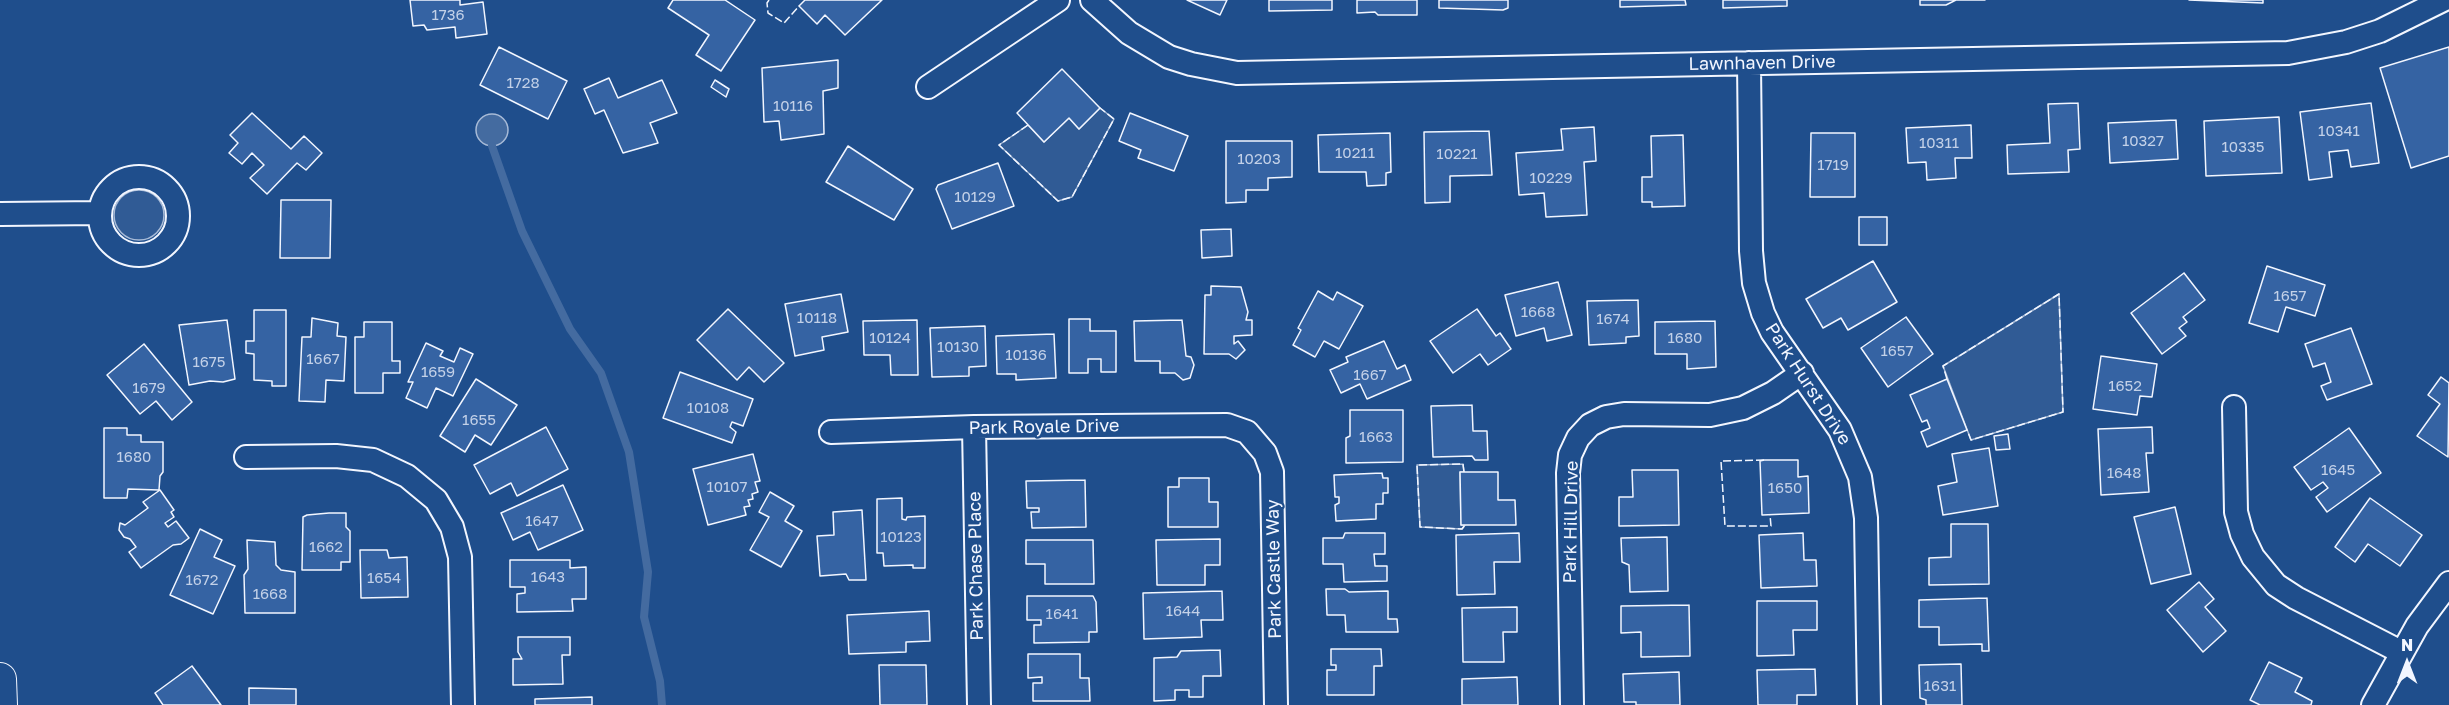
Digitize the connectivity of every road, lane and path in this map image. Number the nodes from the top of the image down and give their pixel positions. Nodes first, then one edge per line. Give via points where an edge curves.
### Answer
1 (1058, 0) edge
2 (1092, 0) edge
3 (2443, 0) edge
4 (1749, 63) junction
5 (928, 87) dead end
6 (100, 213) dead end
7 (0, 214) edge
8 (1802, 373) junction
9 (2234, 407) dead end
10 (974, 428) junction
11 (831, 432) dead end
12 (1253, 438) joint
13 (246, 457) dead end
14 (2449, 583) edge
15 (2401, 652) junction
16 (0, 679) edge
17 (1, 705) edge
18 (463, 705) edge
19 (979, 705) edge
20 (1276, 705) edge
21 (1572, 705) edge
22 (1869, 705) edge
23 (2373, 705) edge

1 - 5 street
2 - 4 street, Lawnhaven Drive via 1129,33 1169,57 1237,73
3 - 4 street, Lawnhaven Drive via 2380,31 2346,42 2288,52
4 - 8 street, Park Hurst Drive via 1754,282 1772,332
6 - 7 street
8 - 21 street, Park Hill Drive via 1743,408 1710,415 1606,417 1590,425 1578,438 1570,454 1568,473
8 - 22 street, Park Hurst Drive via 1840,430 1860,477 1866,518
9 - 15 street via 2236,512 2253,557 2277,585 2296,598
10 - 11 street, Park Royale Drive
10 - 12 street, Park Royale Drive via 1227,425
10 - 19 street, Park Chase Place
12 - 20 street, Park Castle Way via 1266,453 1272,476
13 - 18 street via 336,456 373,460 407,476 436,500 452,527 460,557
14 - 15 street
15 - 23 street
16 - 17 main road

